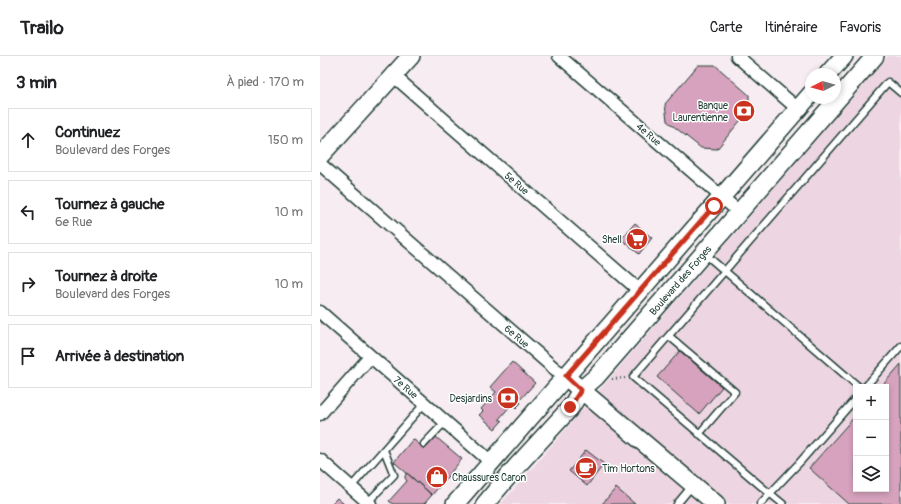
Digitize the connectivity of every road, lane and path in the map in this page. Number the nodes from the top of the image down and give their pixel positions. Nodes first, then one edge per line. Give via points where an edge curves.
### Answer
1 (412, 56) edge
2 (559, 56) edge
3 (737, 56) edge
4 (844, 56) edge
5 (875, 56) edge
6 (833, 68) edge
7 (394, 76) junction
8 (901, 93) edge
9 (805, 101) edge
10 (798, 109) junction
11 (320, 156) edge
12 (320, 164) edge
13 (722, 197) junction
14 (739, 212) junction
15 (704, 253) junction
16 (725, 271) junction
17 (640, 291) junction
18 (320, 312) edge
19 (669, 336) junction
20 (901, 346) edge
21 (370, 357) junction
22 (566, 376) junction
23 (596, 377) junction
24 (633, 377) junction
25 (856, 384) edge
26 (869, 384) edge
27 (581, 390) junction
28 (853, 401) edge
29 (424, 404) junction
30 (320, 414) edge
31 (445, 422) junction
32 (699, 434) junction
33 (424, 444) dead end
34 (384, 450) junction
35 (320, 460) edge
36 (491, 462) junction
37 (693, 484) junction
38 (351, 487) junction
39 (770, 493) junction
40 (369, 503) edge
41 (455, 504) edge
42 (485, 504) edge
43 (677, 504) edge
44 (716, 504) edge
45 (760, 504) edge
46 (783, 504) edge

1 - 7 main road
2 - 13 street, 4e Rue
3 - 10 street
4 - 6 main road
5 - 14 main road, Boulevard des Forges
7 - 11 main road
7 - 17 street, 5e Rue
8 - 16 lane via 888,82
9 - 10 main road
10 - 13 main road
12 - 22 street, 6e Rue
13 - 14 street, 4e Rue
13 - 17 main road
14 - 15 main road, Boulevard des Forges
15 - 16 lane
15 - 23 main road, Boulevard des Forges
16 - 19 lane
16 - 25 lane
17 - 22 main road
18 - 21 street, 7e Rue
19 - 24 lane
19 - 32 lane via 734,392
20 - 26 lane
21 - 29 street, 7e Rue
21 - 30 street
22 - 27 main road, 6e Rue
22 - 36 main road
23 - 24 path
23 - 27 main road, Boulevard des Forges
24 - 32 lane
27 - 37 main road, 6e Rue
27 - 42 main road, Boulevard des Forges via 570,407
28 - 39 lane
29 - 31 street, 7e Rue
29 - 34 lane
31 - 33 lane
31 - 36 street, 7e Rue
32 - 39 lane
34 - 38 lane
34 - 40 lane via 394,475
35 - 38 street
36 - 41 main road
37 - 43 lane
37 - 44 main road, 6e Rue
38 - 40 street
39 - 45 lane
39 - 46 lane

